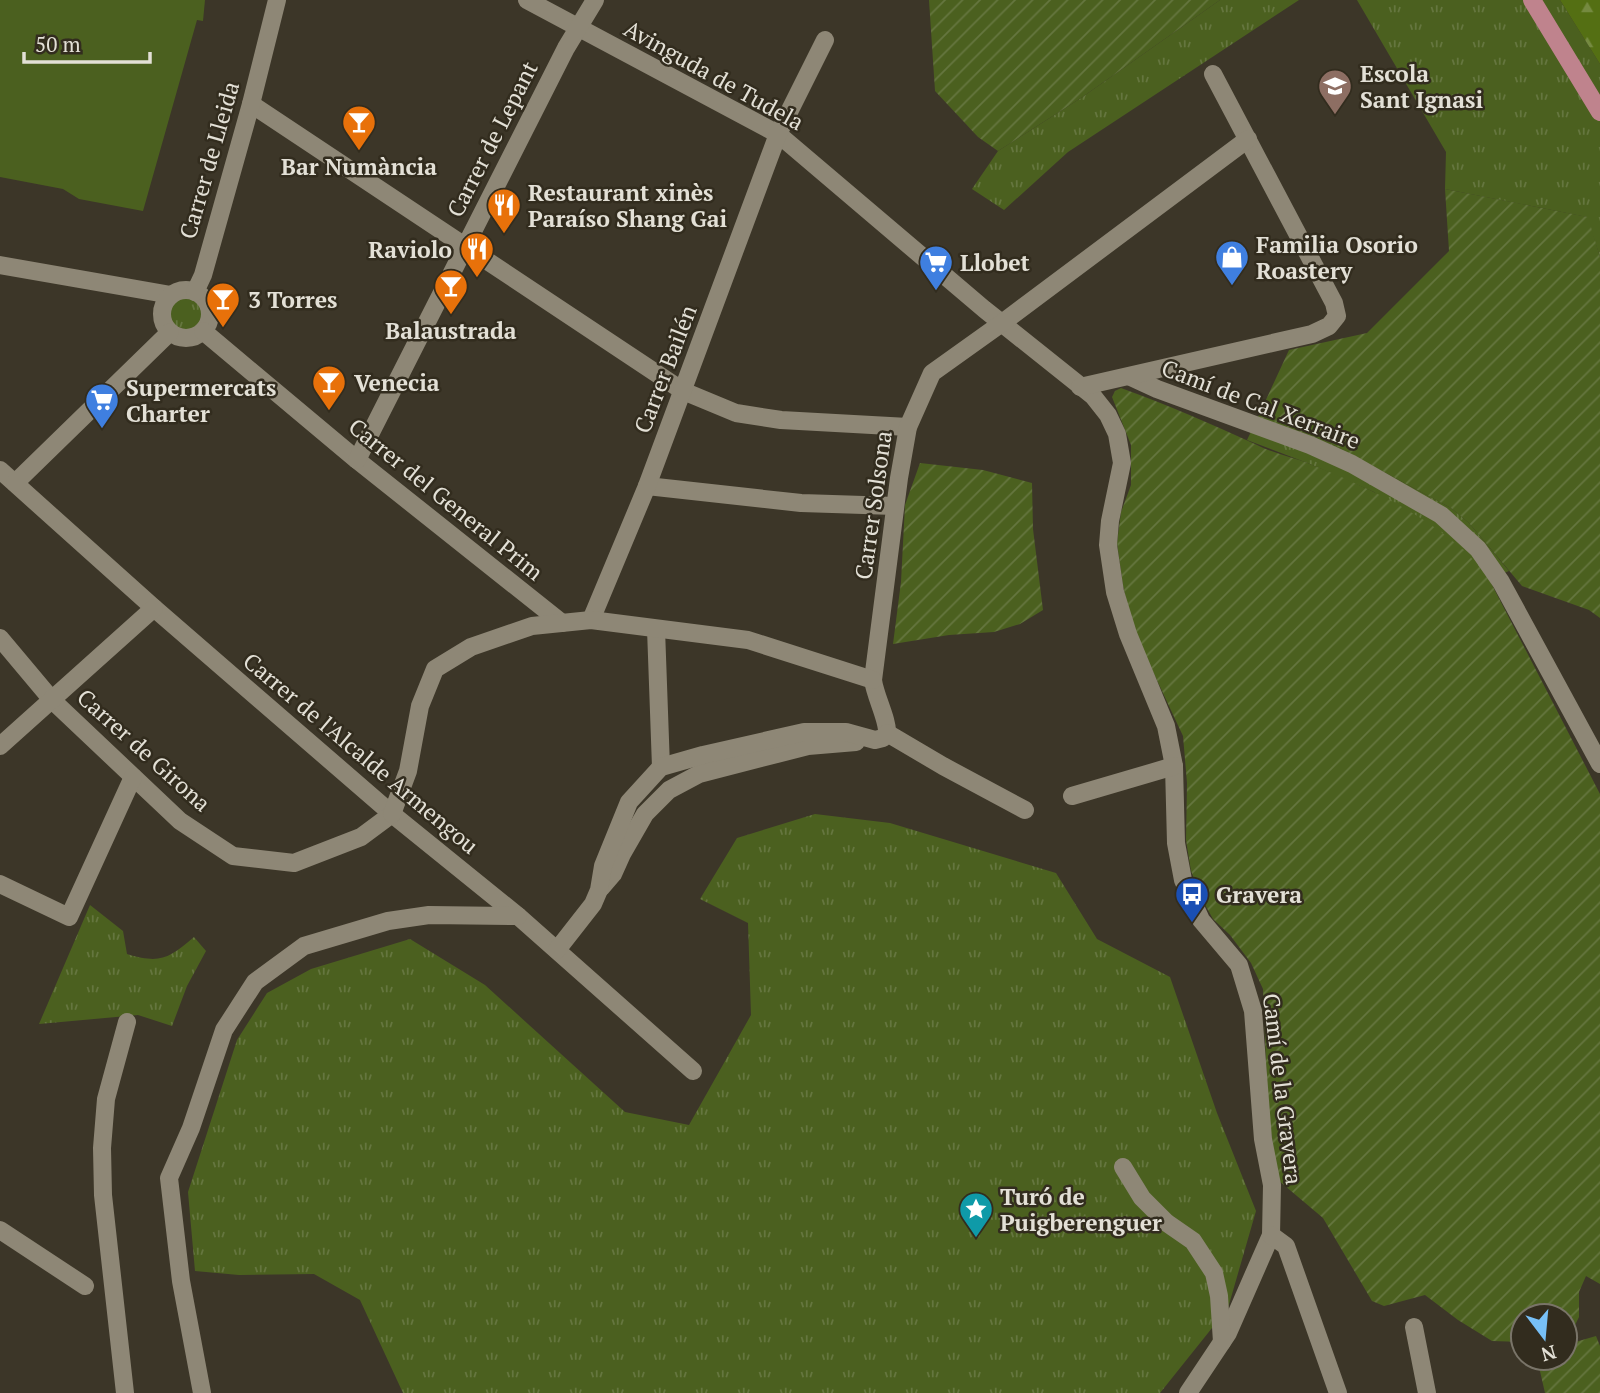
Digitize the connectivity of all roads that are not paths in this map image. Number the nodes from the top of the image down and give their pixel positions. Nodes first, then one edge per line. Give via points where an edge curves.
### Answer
1 (277, 0) edge
2 (527, 0) edge
3 (595, 0) edge
4 (1532, 0) edge
5 (577, 28) junction
6 (825, 40) dead end
7 (1213, 74) dead end
8 (251, 104) junction
9 (1600, 112) edge
10 (778, 134) junction
11 (1248, 139) junction
12 (465, 244) junction
13 (0, 265) edge
14 (195, 292) junction
15 (171, 295) junction
16 (1002, 323) junction
17 (203, 331) junction
18 (170, 332) junction
19 (1131, 377) junction
20 (683, 391) junction
21 (1086, 392) junction
22 (908, 428) junction
23 (357, 460) junction
24 (0, 470) edge
25 (15, 483) junction
26 (647, 486) junction
27 (895, 506) junction
28 (154, 608) junction
29 (591, 620) junction
30 (562, 622) junction
31 (656, 629) junction
32 (0, 638) edge
33 (873, 680) junction
34 (52, 700) junction
35 (887, 733) junction
36 (865, 738) junction
37 (0, 746) edge
38 (1600, 764) edge
39 (1174, 766) junction
40 (662, 767) junction
41 (133, 777) junction
42 (1072, 796) dead end
43 (1025, 810) dead end
44 (392, 814) junction
45 (0, 884) edge
46 (599, 890) junction
47 (517, 916) junction
48 (556, 950) junction
49 (127, 1022) dead end
50 (693, 1071) dead end
51 (1123, 1167) dead end
52 (0, 1230) edge
53 (1271, 1236) junction
54 (85, 1286) dead end
55 (1414, 1327) dead end
56 (1223, 1342) junction
57 (1189, 1390) edge
58 (125, 1393) edge
59 (202, 1393) edge
60 (1338, 1393) edge
61 (1427, 1393) edge

1 - 8 street, Carrer de Lleida
2 - 5 street, Avinguda de Tudela
3 - 5 street, Carrer de Lepant
4 - 9 main road
5 - 10 street, Avinguda de Tudela
5 - 12 street, Carrer de Lepant
6 - 10 street, Carrer Bailén
7 - 11 street
8 - 12 street
8 - 14 street, Carrer de Lleida
10 - 16 street, Avinguda de Tudela
10 - 20 street, Carrer Bailén
11 - 16 street, Carrer Solsona
11 - 19 street via 1337,316 1312,334
12 - 20 street
12 - 23 street, Carrer de Lepant
13 - 15 street
14 - 15 street
14 - 17 street via 206,300 211,313
15 - 18 street via 162,309 164,326
16 - 21 street, Avinguda de Tudela
16 - 22 street, Carrer Solsona via 932,373
17 - 18 street via 187,339
17 - 23 street, Carrer del General Prim
18 - 25 street
19 - 21 street
19 - 38 street, Camí de Cal Xerraire via 1310,445 1441,515 1478,548 1501,582
20 - 22 street via 747,415
20 - 26 street, Carrer Bailén
21 - 39 street, Camí de la Gravera via 1108,415 1116,434 1122,463 1108,545 1115,592 1167,726
22 - 27 street, Carrer Solsona
23 - 30 street, Carrer del General Prim
24 - 25 street, Carrer de l'Alcalde Armengou
25 - 28 street, Carrer de l'Alcalde Armengou
26 - 27 street via 801,503
26 - 29 street, Carrer Bailén
27 - 33 street, Carrer Solsona
28 - 34 street
28 - 44 street, Carrer de l'Alcalde Armengou
29 - 30 street
29 - 31 street
30 - 44 street via 532,626 471,647 435,669
31 - 33 street via 748,640
31 - 40 street
32 - 34 street, Carrer de Girona
33 - 35 street, Carrer Solsona
34 - 37 street
34 - 41 street, Carrer de Girona
35 - 36 street via 875,740
35 - 43 street
36 - 40 street via 846,732 804,732
36 - 46 street via 808,746 699,774 669,790 645,814 613,874
39 - 42 street
39 - 53 street, Camí de la Gravera via 1176,843 1183,880 1201,920 1240,965 1253,1011 1263,1139 1272,1185
40 - 46 street via 629,802 603,866
41 - 44 street, Carrer de Girona via 180,821 233,856 294,863 361,837
41 - 45 street via 69,916
44 - 47 street, Carrer de l'Alcalde Armengou
46 - 48 street
47 - 48 street, Carrer de l'Alcalde Armengou
47 - 59 street via 429,915 388,921 304,946 255,982 225,1030 169,1178 181,1281
48 - 50 street, Carrer de l'Alcalde Armengou
49 - 58 street via 106,1099 102,1148
51 - 56 street via 1142,1198 1193,1241 1214,1273
52 - 54 street
53 - 56 street, Camí de la Gravera
53 - 60 street via 1286,1246
55 - 61 street
56 - 57 street, Camí de la Gravera

